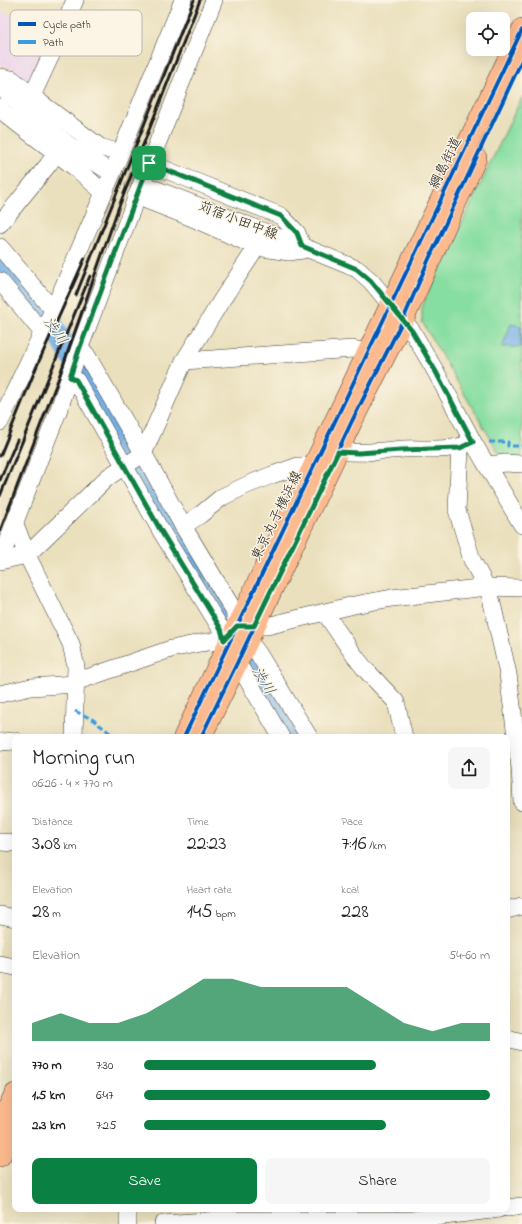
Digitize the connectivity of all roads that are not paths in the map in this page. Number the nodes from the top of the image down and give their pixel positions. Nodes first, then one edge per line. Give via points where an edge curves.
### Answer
1 (75, 0) edge
2 (183, 0) edge
3 (214, 0) edge
4 (71, 10) edge
5 (522, 30) edge
6 (51, 56) edge
7 (522, 60) edge
8 (0, 78) edge
9 (0, 86) edge
10 (32, 96) junction
11 (0, 107) edge
12 (56, 153) junction
13 (120, 153) junction
14 (149, 163) junction
15 (104, 168) tunnel mouth
16 (142, 191) junction
17 (104, 192) junction
18 (0, 224) edge
19 (0, 247) edge
20 (257, 247) junction
21 (307, 248) junction
22 (0, 281) edge
23 (55, 306) junction
24 (397, 313) junction
25 (43, 330) junction
26 (79, 351) junction
27 (375, 356) junction
28 (184, 360) junction
29 (71, 377) junction
30 (0, 422) edge
31 (467, 445) junction
32 (338, 452) junction
33 (143, 454) junction
34 (522, 464) edge
35 (124, 465) junction
36 (488, 465) junction
37 (320, 470) junction
38 (15, 524) junction
39 (522, 524) edge
40 (183, 526) junction
41 (27, 555) junction
42 (0, 561) edge
43 (487, 587) junction
44 (522, 588) edge
45 (325, 613) junction
46 (238, 640) junction
47 (75, 684) junction
48 (0, 694) edge
49 (74, 734) edge
50 (186, 734) edge
51 (202, 734) edge
52 (280, 734) edge
53 (307, 734) edge
54 (403, 734) edge
55 (12, 741) edge
56 (0, 742) edge
57 (516, 775) edge
58 (522, 802) edge
59 (0, 842) edge
60 (12, 843) edge
61 (522, 906) edge
62 (510, 909) edge
63 (0, 915) edge
64 (12, 917) edge
65 (0, 964) edge
66 (12, 966) edge
67 (510, 1039) edge
68 (522, 1042) edge
69 (0, 1093) edge
70 (12, 1094) edge
71 (12, 1100) edge
72 (0, 1126) edge
73 (12, 1130) edge
74 (0, 1156) edge
75 (522, 1206) edge
76 (510, 1208) edge
77 (128, 1212) edge
78 (473, 1212) edge
79 (290, 1218) edge
80 (420, 1218) edge
81 (128, 1224) edge
82 (163, 1224) edge

1 - 4 street
2 - 13 street
3 - 14 street
5 - 24 main road, 綱島街道
6 - 10 street
7 - 24 main road, 東京丸子横浜線 via 428,261
8 - 10 street via 12,79
9 - 15 street via 70,146
10 - 13 street via 100,147
11 - 12 street via 29,134
12 - 17 street
12 - 18 street
13 - 17 street
14 - 16 street
14 - 21 street via 281,216
16 - 20 street
16 - 21 street, 苅宿小田中線
16 - 26 street
17 - 23 street
19 - 23 street via 47,303
20 - 21 street via 290,252
20 - 28 street
21 - 24 street, 苅宿小田中線 via 357,269 371,281
22 - 25 street
23 - 25 street
24 - 27 main road, 東京丸子横浜線
24 - 31 street, 苅宿小田中線 via 412,331 436,372
25 - 30 street
26 - 29 street
26 - 33 street via 86,354
27 - 28 street via 353,349
27 - 32 main road, 東京丸子横浜線
27 - 37 main road, 東京丸子横浜線
28 - 33 street
29 - 35 street via 76,380
29 - 38 street
31 - 32 street via 359,453
31 - 36 street, 苅宿小田中線
31 - 43 street via 457,510 472,560
32 - 37 main road, 東京丸子横浜線
33 - 35 street
33 - 40 street
34 - 36 street
35 - 41 street via 108,476
35 - 46 street via 221,629
36 - 39 street, 苅宿小田中線
37 - 40 street via 298,466 247,485 222,497
37 - 46 main road, 東京丸子横浜線
38 - 41 street
38 - 42 street
40 - 46 street via 234,611
41 - 42 street
41 - 47 street via 71,644 76,667
43 - 44 street
43 - 45 street via 392,598
43 - 57 street via 508,674
45 - 46 street via 267,626
45 - 54 street via 365,669 396,702
46 - 47 street via 200,643 171,649
46 - 50 main road, 東京丸子横浜線
46 - 51 main road, 東京丸子横浜線
46 - 52 street
46 - 53 street via 258,653
47 - 48 street via 31,687
47 - 49 street
55 - 56 street
57 - 58 street
59 - 60 street
61 - 62 street
63 - 64 street
65 - 66 street
67 - 68 street
69 - 70 street
71 - 72 main road
73 - 74 main road
75 - 76 street
77 - 81 street
78 - 80 street
79 - 80 street
79 - 82 street

